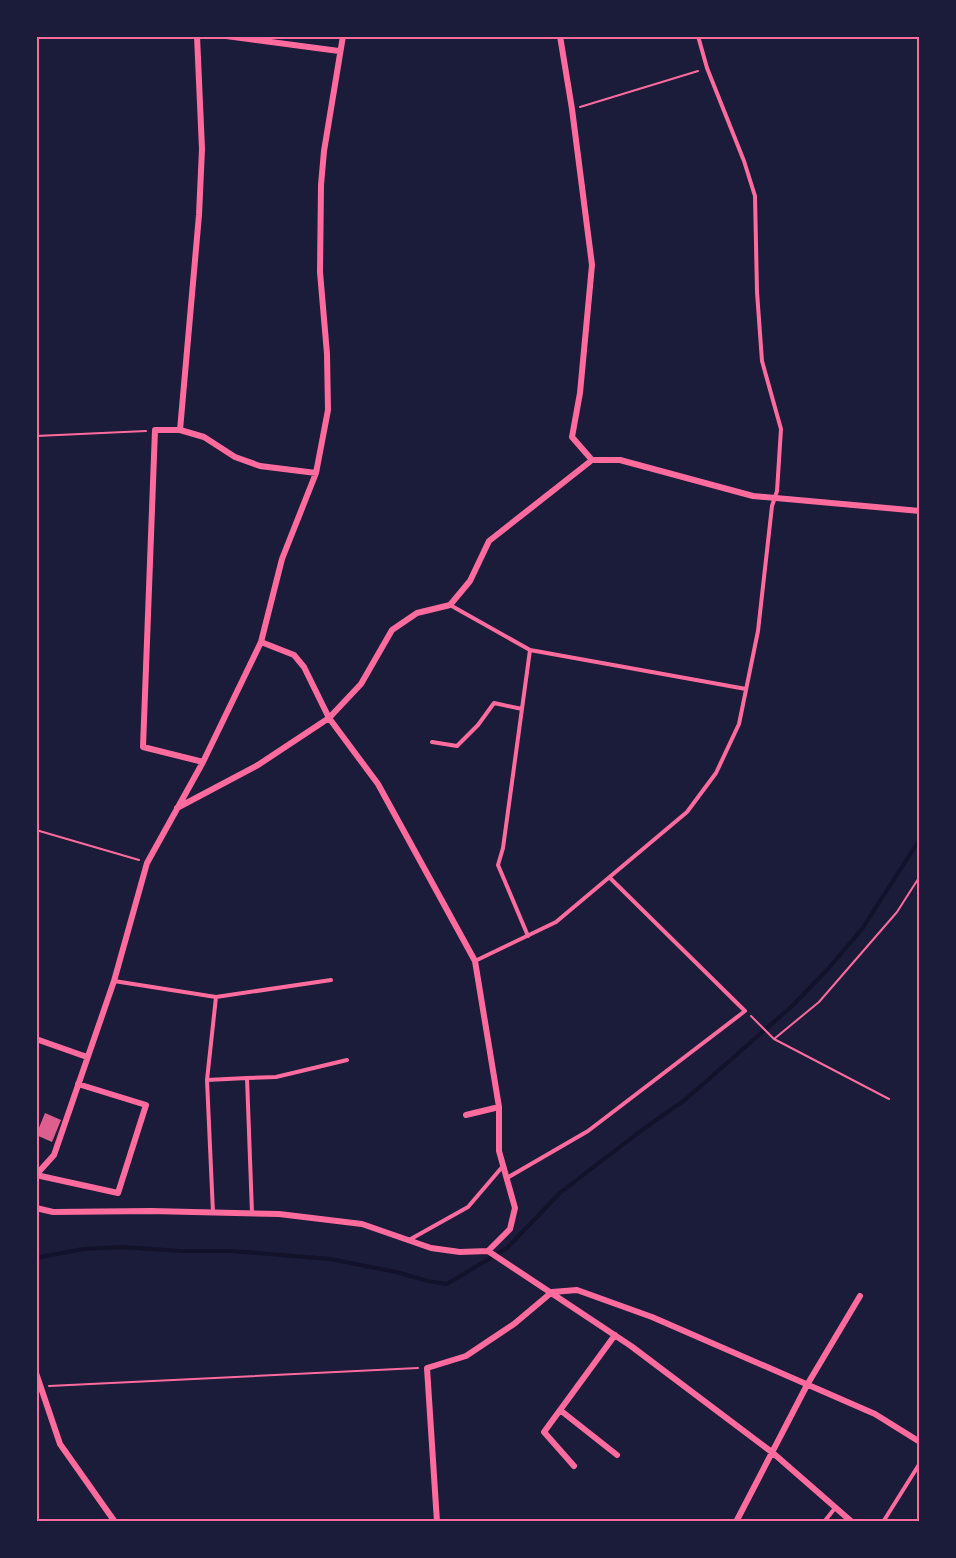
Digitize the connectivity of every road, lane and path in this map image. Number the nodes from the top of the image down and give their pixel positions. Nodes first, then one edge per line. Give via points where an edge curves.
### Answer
1 (197, 36) edge
2 (226, 36) edge
3 (343, 36) edge
4 (560, 36) edge
5 (698, 36) edge
6 (339, 51) junction
7 (707, 68) junction
8 (572, 109) junction
9 (155, 430) junction
10 (180, 430) junction
11 (36, 435) edge
12 (592, 460) junction
13 (316, 473) junction
14 (775, 498) junction
15 (920, 511) edge
16 (450, 604) junction
17 (261, 642) junction
18 (530, 650) junction
19 (746, 689) junction
20 (522, 709) junction
21 (329, 718) junction
22 (432, 742) dead end
23 (203, 762) junction
24 (176, 809) junction
25 (36, 830) edge
26 (147, 863) junction
27 (920, 876) edge
28 (610, 878) junction
29 (528, 936) junction
30 (475, 961) junction
31 (331, 980) dead end
32 (114, 981) junction
33 (216, 997) junction
34 (745, 1011) junction
35 (774, 1039) junction
36 (36, 1040) edge
37 (87, 1057) junction
38 (347, 1060) dead end
39 (247, 1078) junction
40 (207, 1080) junction
41 (78, 1084) junction
42 (889, 1100) dead end
43 (499, 1107) junction
44 (466, 1115) dead end
45 (503, 1166) junction
46 (36, 1175) edge
47 (507, 1178) junction
48 (36, 1208) edge
49 (213, 1213) junction
50 (252, 1214) junction
51 (409, 1240) junction
52 (489, 1251) junction
53 (552, 1292) junction
54 (860, 1296) dead end
55 (615, 1335) junction
56 (427, 1368) junction
57 (36, 1373) edge
58 (807, 1385) junction
59 (38, 1387) edge
60 (560, 1410) junction
61 (920, 1442) edge
62 (773, 1453) junction
63 (617, 1455) dead end
64 (920, 1463) edge
65 (574, 1466) dead end
66 (835, 1508) junction
67 (115, 1522) edge
68 (437, 1522) edge
69 (736, 1522) edge
70 (824, 1522) edge
71 (852, 1522) edge
72 (883, 1522) edge

1 - 10 street via 202,149
2 - 6 street
3 - 6 street
4 - 8 street
5 - 7 lane
6 - 13 street via 321,184 320,272 328,410
7 - 8 path
7 - 14 lane via 755,196 762,361 781,429
8 - 12 street via 592,265 572,436
9 - 10 street
9 - 11 path
9 - 23 street via 143,747
10 - 13 street via 204,437 235,457 260,466
12 - 14 street via 620,460 753,496
12 - 16 street via 489,542 470,581
13 - 17 street via 282,560
14 - 15 street
14 - 19 lane via 758,631
16 - 18 lane
16 - 21 street via 417,613 392,630 361,684
17 - 21 street via 294,655
17 - 23 street
18 - 19 lane
18 - 20 lane
19 - 28 lane via 739,724 716,773 687,812
20 - 22 lane via 494,703 457,746
20 - 29 lane via 498,866
21 - 24 street via 258,765
21 - 30 street via 378,784
23 - 24 street
24 - 26 street
25 - 26 path
26 - 32 street
27 - 35 path via 897,912 819,1002
28 - 29 lane via 556,922
28 - 34 lane
29 - 30 lane
30 - 43 street
31 - 33 lane
32 - 33 lane
32 - 37 street
33 - 40 lane
34 - 35 path
34 - 47 lane via 588,1131
35 - 42 path
36 - 37 street
37 - 41 street
38 - 39 lane via 276,1077
39 - 40 lane
39 - 50 lane
40 - 49 lane
41 - 46 street via 54,1155
41 - 46 street via 146,1105 118,1193
43 - 44 street
43 - 45 street
45 - 47 street
45 - 51 lane via 468,1207
47 - 52 street via 515,1208 510,1230
48 - 49 street via 53,1212
49 - 50 street
50 - 51 street via 362,1224
51 - 52 street via 460,1252
52 - 53 street
53 - 55 street
53 - 56 street via 466,1356
53 - 58 street via 576,1290 652,1317
54 - 58 street
55 - 60 street
55 - 62 street
56 - 59 path
56 - 68 street
57 - 59 street
58 - 61 street via 875,1414
58 - 62 street
59 - 67 street via 60,1444
60 - 63 street
60 - 65 street via 544,1432
62 - 66 street
62 - 69 street
64 - 72 lane
66 - 70 lane
66 - 71 street

